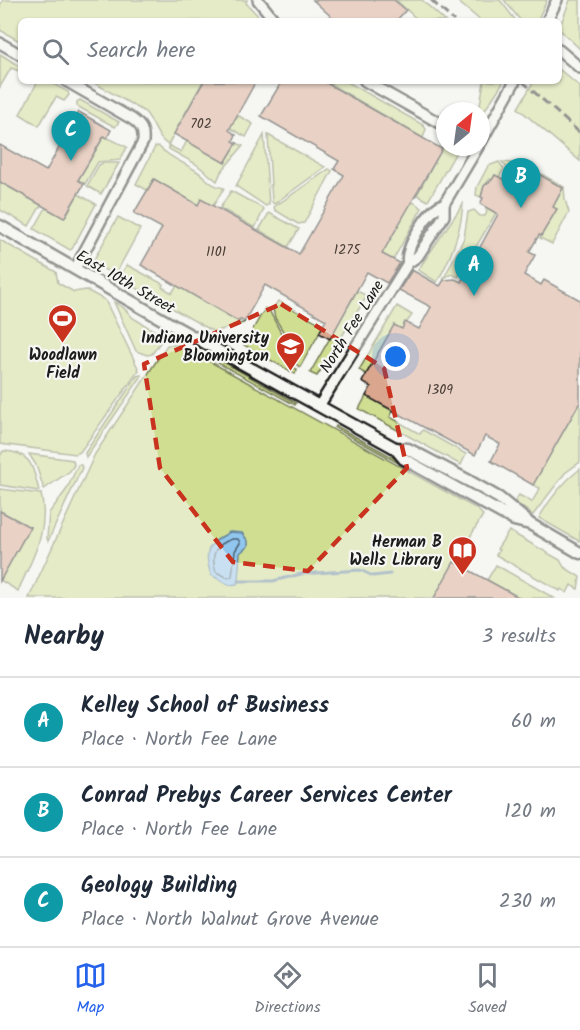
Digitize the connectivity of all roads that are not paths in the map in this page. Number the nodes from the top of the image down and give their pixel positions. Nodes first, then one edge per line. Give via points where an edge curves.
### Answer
1 (258, 0) edge
2 (557, 0) edge
3 (273, 18) edge
4 (548, 18) edge
5 (0, 43) edge
6 (18, 53) edge
7 (562, 53) edge
8 (580, 68) edge
9 (71, 84) edge
10 (370, 84) edge
11 (513, 84) edge
12 (436, 121) edge
13 (490, 126) edge
14 (473, 156) edge
15 (0, 226) edge
16 (75, 269) junction
17 (319, 406) junction
18 (580, 553) edge

1 - 3 street
2 - 4 street
5 - 6 street
7 - 8 street
9 - 16 street via 132,119 144,135
10 - 12 street
11 - 13 street
14 - 17 street, North Fee Lane via 444,204 444,216 418,256 408,263
15 - 16 street, East 10th Street
16 - 17 street, East 10th Street
17 - 18 street, East 10th Street via 395,448 404,459

